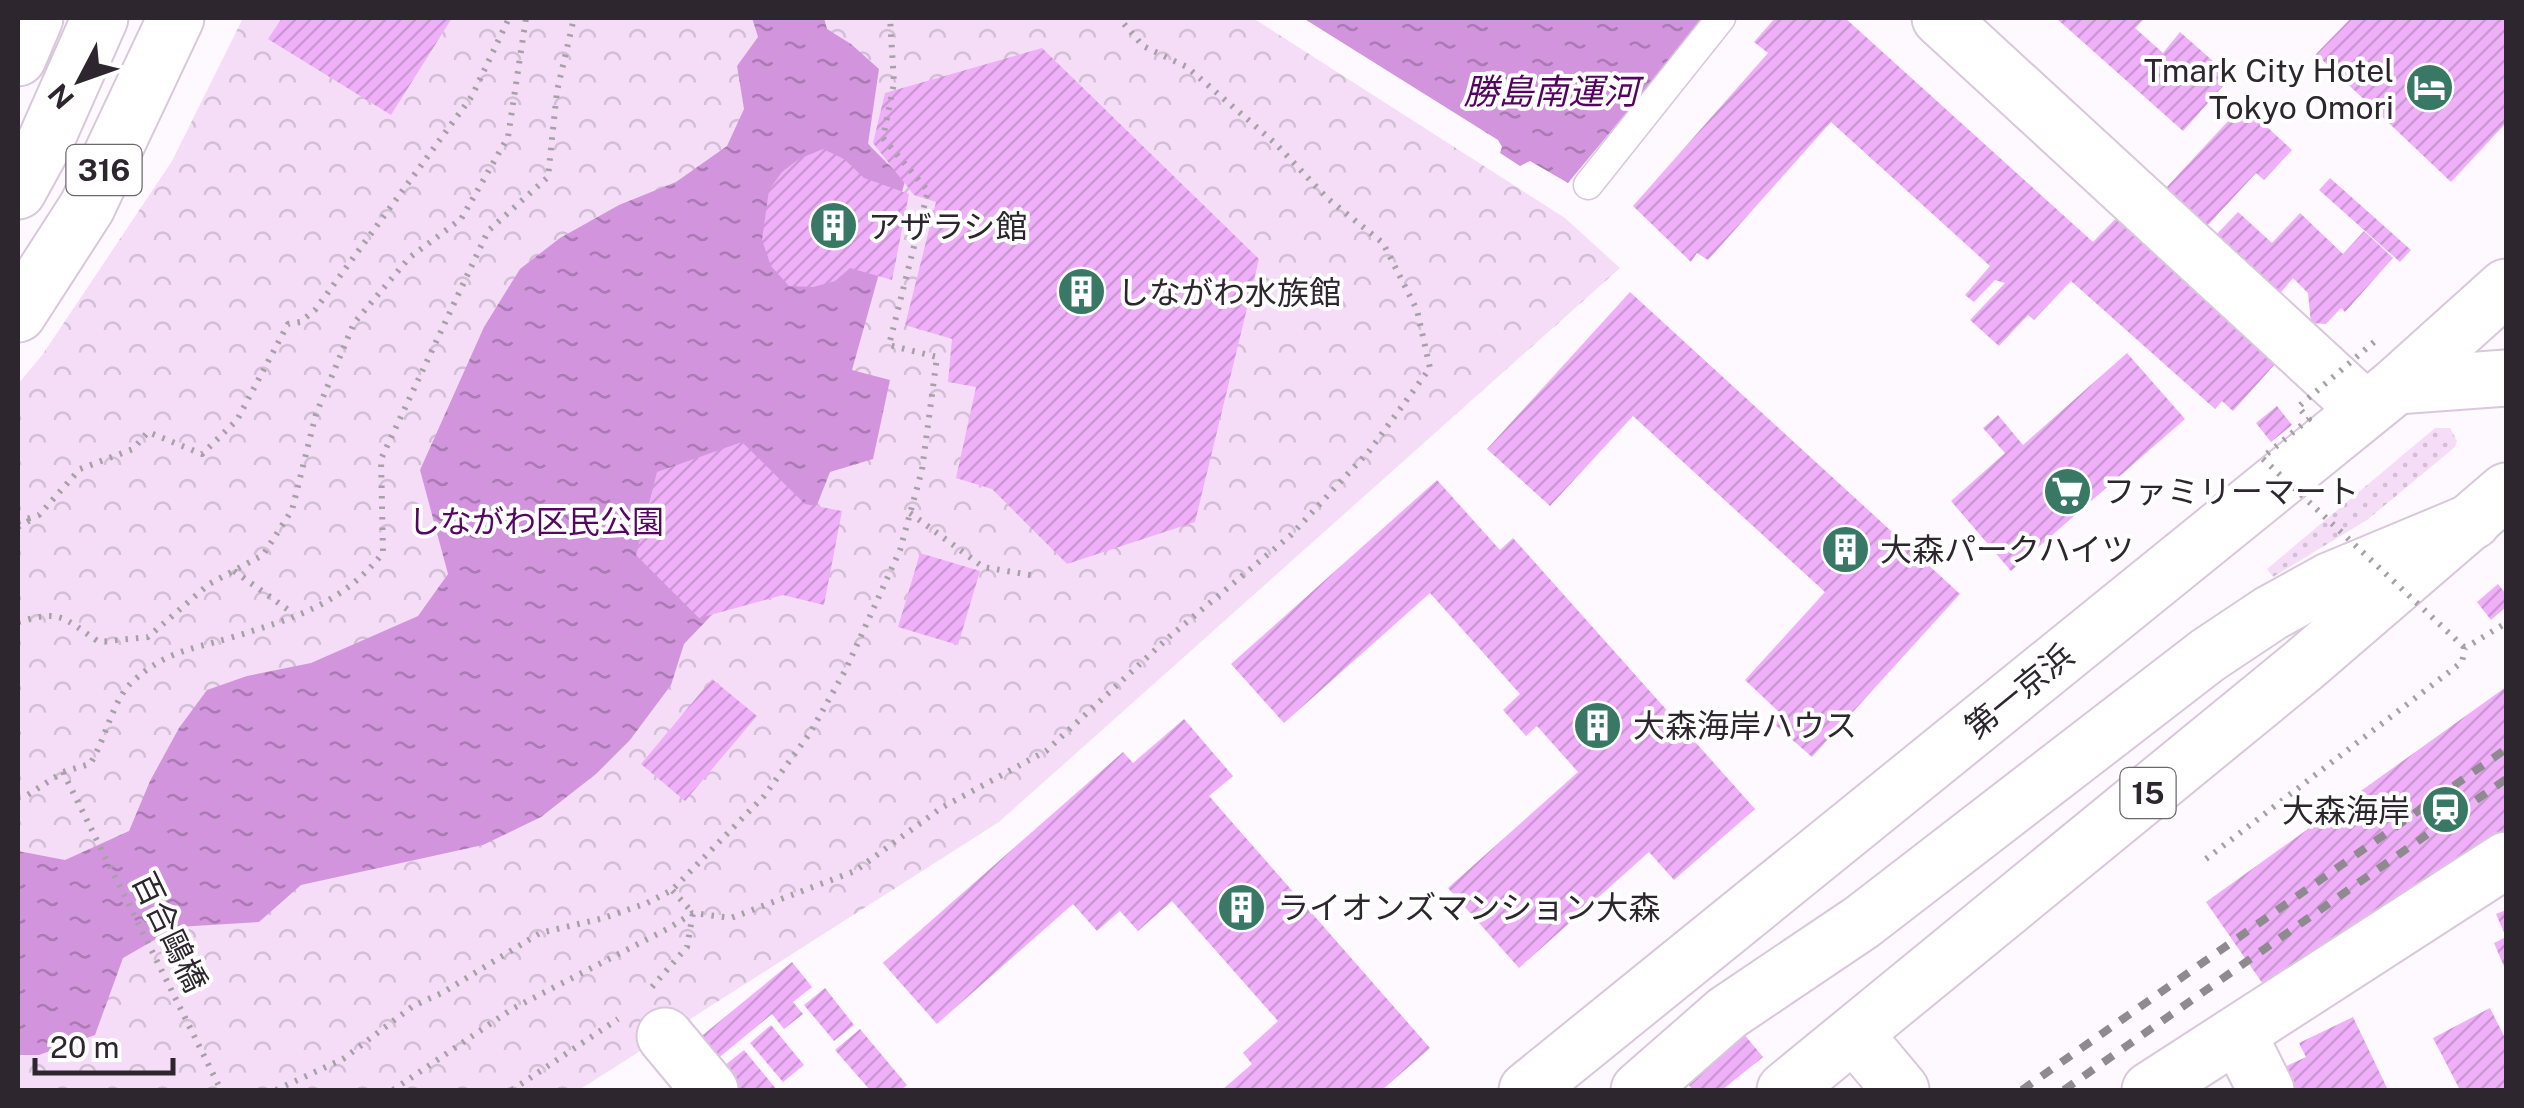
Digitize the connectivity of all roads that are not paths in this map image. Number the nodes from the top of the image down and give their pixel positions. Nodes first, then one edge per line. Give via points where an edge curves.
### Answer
1 (35, 18) edge
2 (100, 18) edge
3 (176, 18) edge
4 (1721, 18) edge
5 (1940, 18) edge
6 (18, 58) edge
7 (1588, 185) dead end
8 (18, 190) edge
9 (2506, 287) edge
10 (18, 314) edge
11 (2506, 378) edge
12 (2379, 379) junction
13 (2490, 506) edge
14 (2506, 860) edge
15 (1862, 922) junction
16 (647, 1014) road end
17 (2238, 1034) junction
18 (1854, 1035) junction
19 (710, 1090) edge
20 (1528, 1090) edge
21 (1639, 1090) edge
22 (1681, 1090) edge
23 (1785, 1090) edge
24 (1902, 1090) edge
25 (2150, 1090) edge
26 (2266, 1090) edge

1 - 6 main road
2 - 8 main road
3 - 10 main road, 316 via 87,206
4 - 7 lane
5 - 12 main road
9 - 12 main road, 第一京浜
11 - 12 main road
12 - 20 main road, 第一京浜
13 - 15 main road via 2271,613
13 - 18 main road, 15
14 - 17 main road
15 - 21 main road via 1726,1013
15 - 22 main road via 1747,1038
16 - 19 main road
17 - 25 main road
17 - 26 main road
18 - 23 main road, 15
18 - 24 main road

